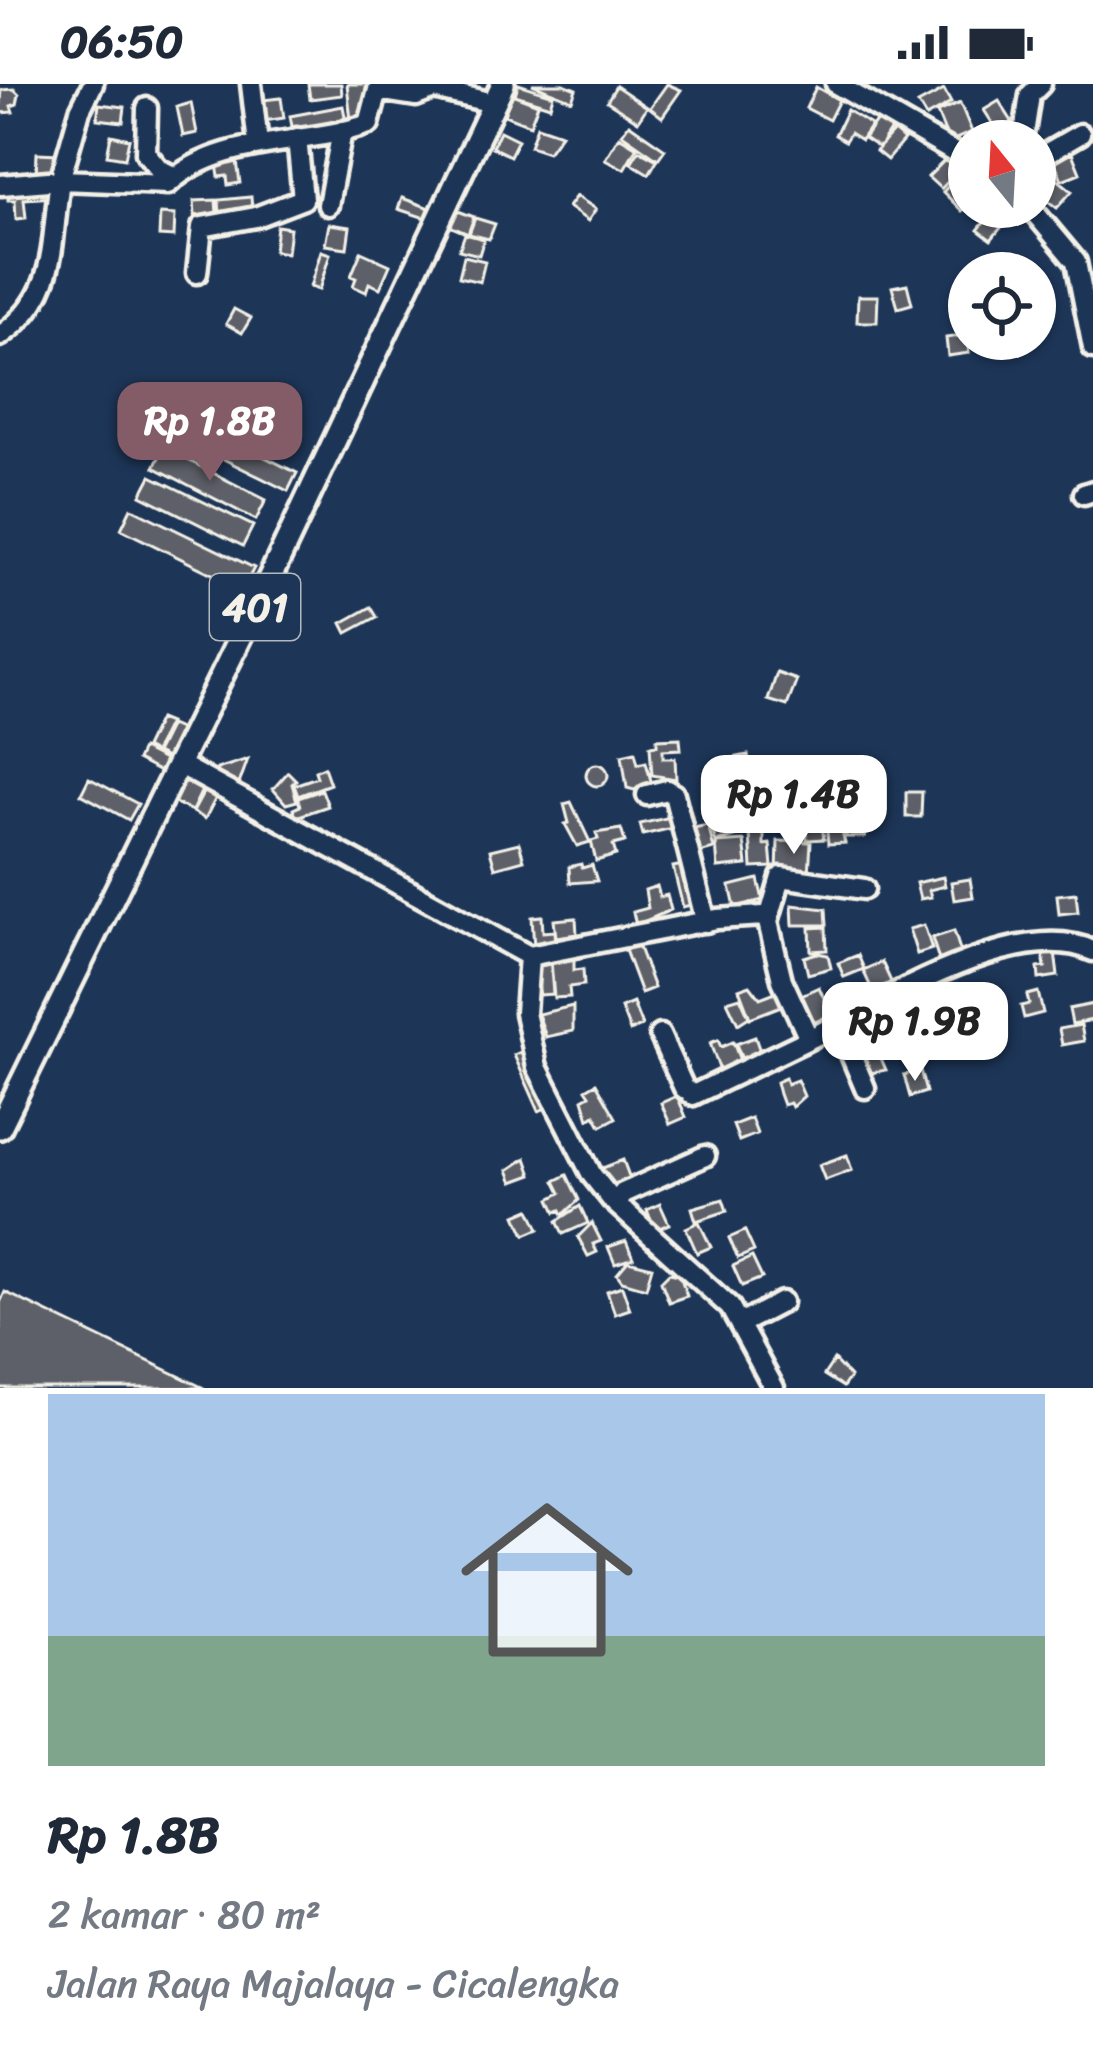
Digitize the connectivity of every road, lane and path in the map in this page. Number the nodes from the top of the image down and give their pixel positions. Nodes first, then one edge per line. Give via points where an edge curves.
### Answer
1 (93, 84) edge
2 (251, 84) edge
3 (836, 84) edge
4 (1041, 84) edge
5 (864, 91) edge
6 (498, 94) edge
7 (146, 108) dead end
8 (1026, 120) edge
9 (342, 131) junction
10 (1080, 134) dead end
11 (297, 138) junction
12 (258, 144) junction
13 (948, 146) edge
14 (1056, 148) edge
15 (175, 177) junction
16 (60, 180) junction
17 (1, 185) edge
18 (328, 205) dead end
19 (1048, 228) edge
20 (197, 273) dead end
21 (0, 336) edge
22 (1093, 348) edge
23 (178, 764) junction
24 (647, 795) dead end
25 (864, 889) dead end
26 (706, 922) junction
27 (768, 922) junction
28 (1093, 951) edge
29 (529, 956) junction
30 (838, 1024) junction
31 (661, 1035) dead end
32 (809, 1039) junction
33 (865, 1088) dead end
34 (0, 1127) edge
35 (705, 1156) dead end
36 (615, 1203) junction
37 (782, 1302) dead end
38 (740, 1324) junction
39 (774, 1388) edge

1 - 16 street
2 - 12 street
3 - 5 street
4 - 8 street
5 - 13 street
6 - 9 street via 378,90 369,124
6 - 23 main road, 401
7 - 15 street via 146,153
9 - 11 street
9 - 18 street
10 - 14 street
11 - 12 street
11 - 20 street via 303,199 202,227
12 - 15 street
15 - 16 street via 168,184
16 - 17 street
16 - 21 street via 46,283 29,314
19 - 22 street via 1076,262
23 - 29 street
23 - 34 main road, 401
24 - 26 street via 674,794
25 - 27 street via 781,877
26 - 27 street via 750,914
26 - 29 street
27 - 32 street
28 - 30 street via 1055,941 980,958
29 - 36 street via 525,1013 537,1067 580,1156
30 - 32 street
30 - 33 street
31 - 32 street via 693,1094
35 - 36 street
36 - 38 street
37 - 38 street
38 - 39 street

